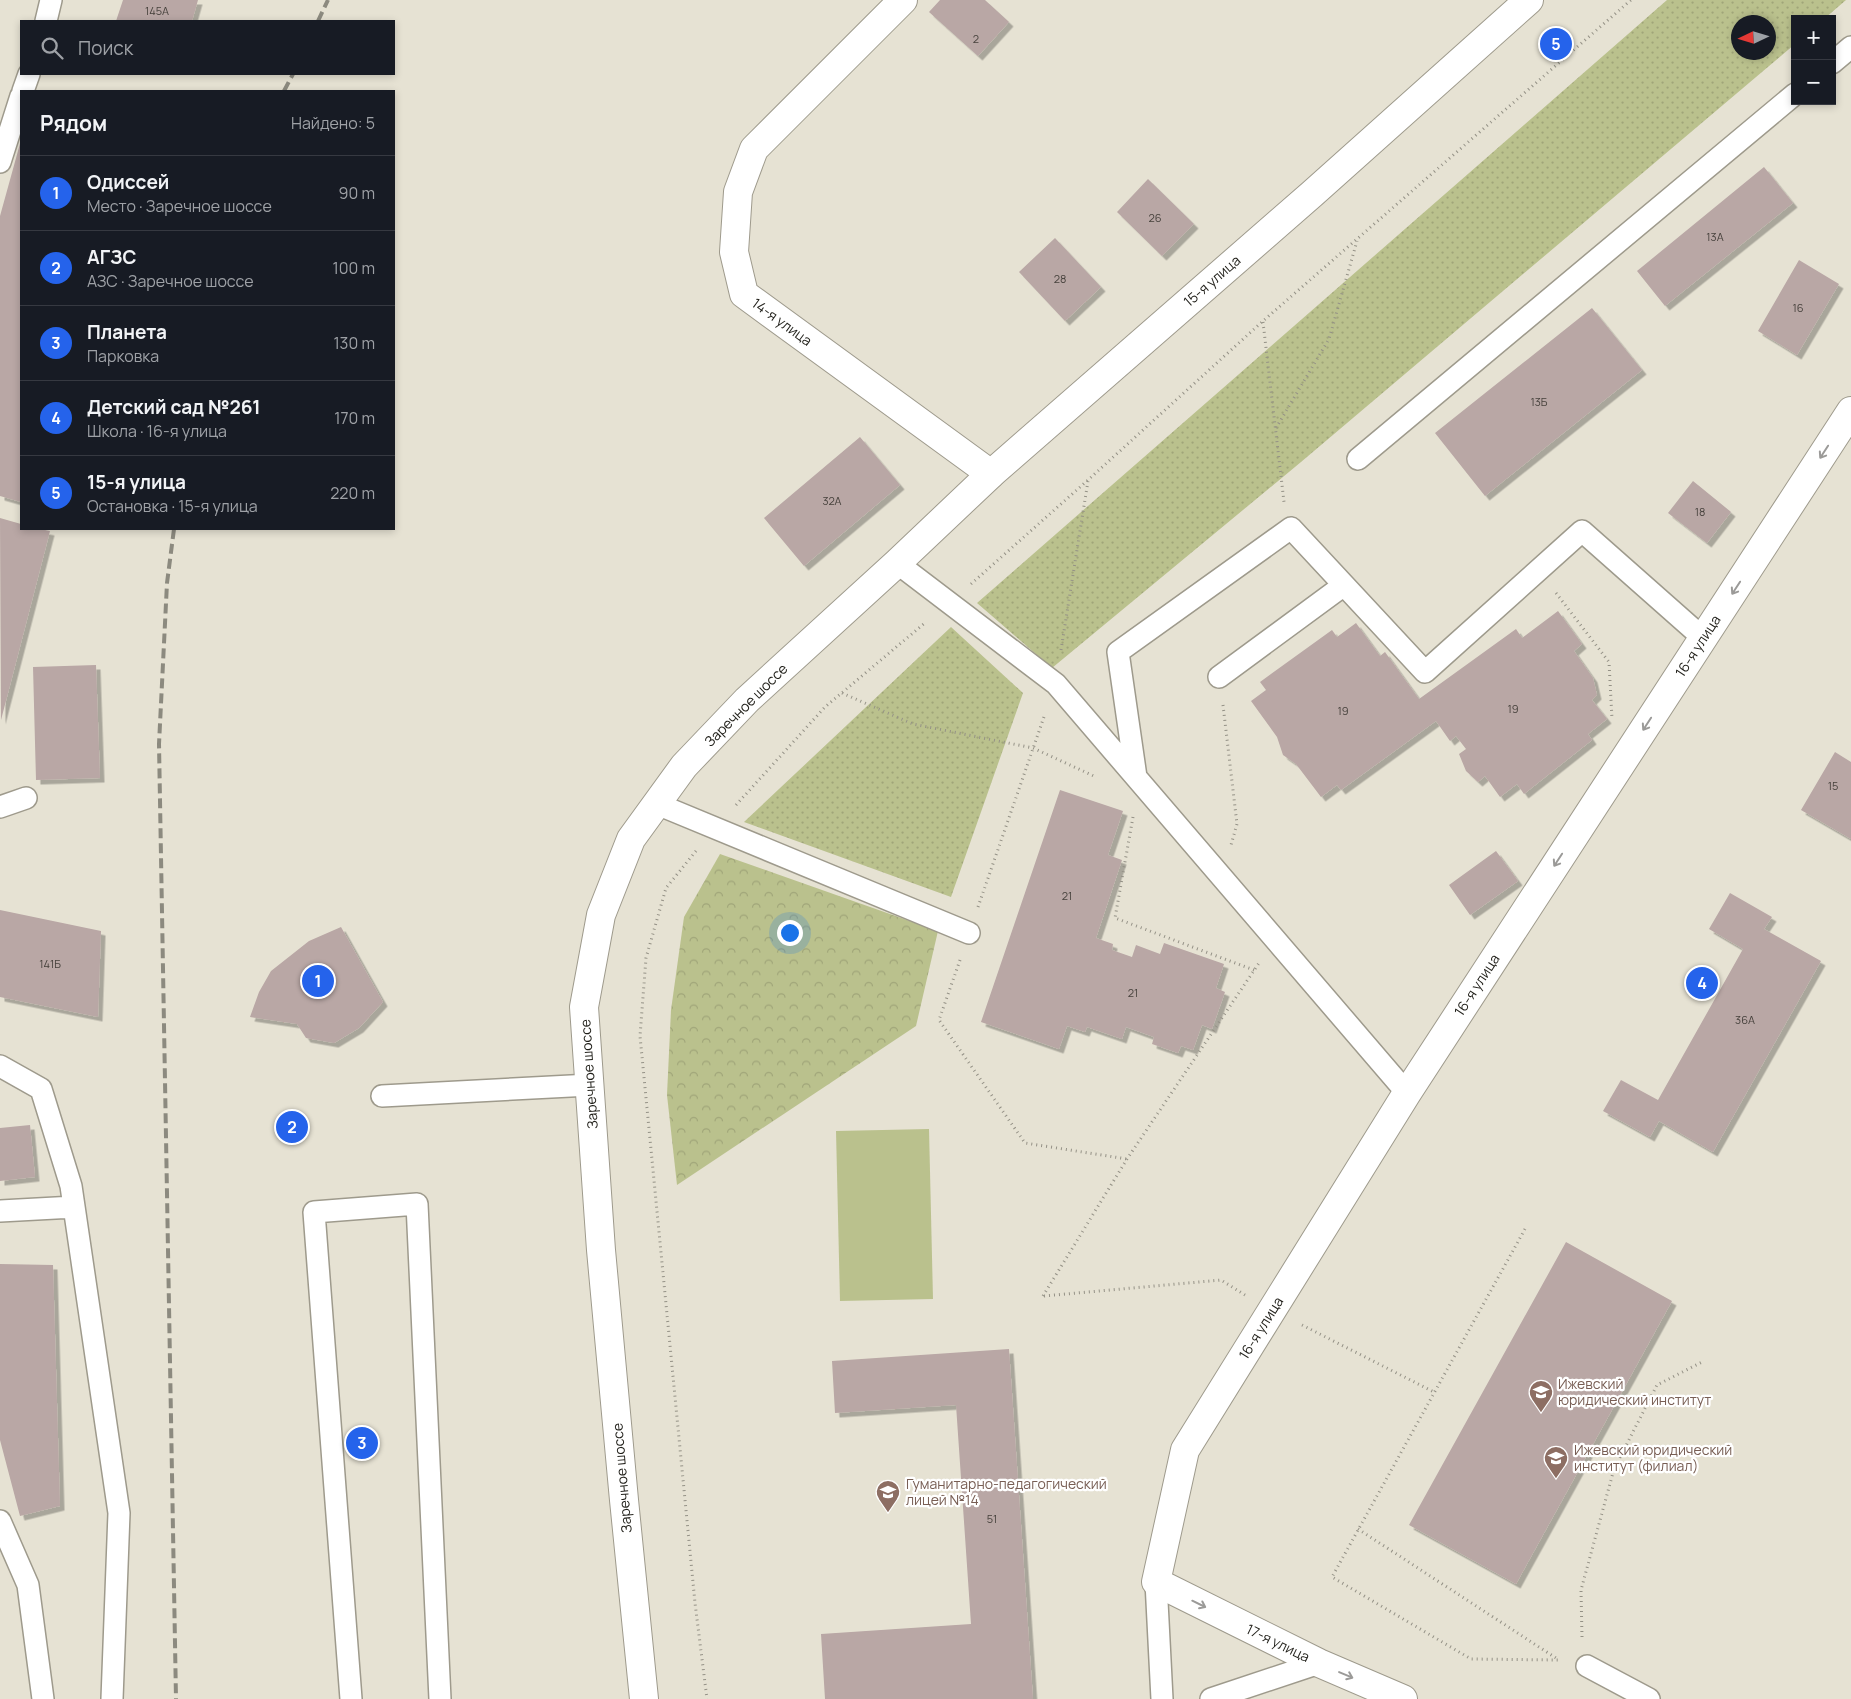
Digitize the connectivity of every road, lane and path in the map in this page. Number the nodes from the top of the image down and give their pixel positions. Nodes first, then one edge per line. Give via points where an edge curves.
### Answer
1 (52, 0) edge
2 (903, 0) edge
3 (1529, 0) edge
4 (1631, 0) edge
5 (46, 20) edge
6 (1851, 48) edge
7 (1836, 60) edge
8 (28, 75) edge
9 (23, 90) edge
10 (1791, 97) edge
11 (20, 99) edge
12 (0, 162) edge
13 (1358, 239) junction
14 (1263, 321) junction
15 (1851, 411) edge
16 (1276, 429) junction
17 (1358, 459) dead end
18 (991, 474) junction
19 (1088, 480) junction
20 (1282, 534) junction
21 (897, 563) junction
22 (1538, 571) junction
23 (1344, 585) junction
24 (949, 603) junction
25 (1703, 638) junction
26 (1219, 677) joint
27 (1056, 684) junction
28 (842, 693) junction
29 (1033, 748) junction
30 (1615, 774) junction
31 (1136, 777) junction
32 (1102, 780) dead end
33 (26, 798) dead end
34 (657, 804) junction
35 (0, 807) edge
36 (1133, 815) dead end
37 (716, 827) junction
38 (1222, 878) junction
39 (969, 933) junction
40 (1275, 939) junction
41 (1254, 970) junction
42 (0, 1066) edge
43 (590, 1085) junction
44 (1407, 1093) junction
45 (382, 1096) dead end
46 (1127, 1159) junction
47 (74, 1207) junction
48 (0, 1211) edge
49 (1525, 1229) dead end
50 (1044, 1296) dead end
51 (1704, 1361) dead end
52 (0, 1521) edge
53 (1358, 1529) junction
54 (1156, 1582) junction
55 (1577, 1643) dead end
56 (1566, 1655) dead end
57 (1560, 1660) junction
58 (1319, 1663) junction
59 (1587, 1666) dead end
60 (43, 1699) edge
61 (112, 1699) edge
62 (351, 1699) edge
63 (440, 1699) edge
64 (644, 1699) edge
65 (707, 1699) edge
66 (1162, 1699) edge
67 (1211, 1699) edge
68 (1403, 1699) edge
69 (1650, 1699) edge

1 - 5 lane
2 - 18 street, 14-я улица via 754,149 738,192 734,252 744,294
3 - 18 street, 15-я улица
4 - 13 path
6 - 7 lane
8 - 9 lane
10 - 17 lane
11 - 12 lane
13 - 14 path
13 - 16 path via 1330,339
14 - 16 path
14 - 19 path
15 -> 25 street, 16-я улица
16 - 20 path via 1284,502
18 - 21 street, 15-я улица
19 - 24 path
19 - 27 path
20 - 23 lane via 1291,528
20 - 31 lane via 1118,652
21 - 24 lane
21 - 34 street, Заречное шоссе via 747,700 684,766
22 - 23 lane via 1425,672
22 - 25 lane via 1582,531
22 - 30 path via 1609,662
23 - 26 lane
24 - 27 lane
24 - 28 path
25 -> 30 street, 16-я улица
26 - 38 path via 1236,824
27 - 29 path
27 - 31 lane
28 - 29 path via 914,724
28 - 37 path via 825,707
29 - 32 path
29 - 39 path
30 -> 44 street, 16-я улица
31 - 38 lane
33 - 35 lane
34 - 37 lane
34 - 43 street, Заречное шоссе via 631,839 601,915 584,1007
36 - 41 path via 1115,918
37 - 39 lane
37 - 65 path via 666,888 646,958 640,1036 694,1603
38 - 40 lane
39 - 46 path via 939,1020 1025,1143
40 - 41 path
40 - 44 lane
41 - 46 path
42 - 47 lane via 41,1089 71,1186
43 - 45 lane
43 - 64 street, Заречное шоссе via 603,1269
44 - 54 street, 16-я улица via 1185,1450
46 - 50 path
47 - 48 lane
47 - 61 lane via 119,1513
49 - 53 path
51 - 55 path via 1657,1385 1614,1469 1580,1590 1582,1637
52 - 60 lane via 28,1585
53 - 57 path
53 - 57 path via 1332,1577 1471,1659
54 -> 58 street, 17-я улица
54 - 66 lane
56 - 57 path
58 - 67 lane
58 -> 68 street, 17-я улица
59 - 69 lane
62 - 63 lane via 314,1212 417,1204

